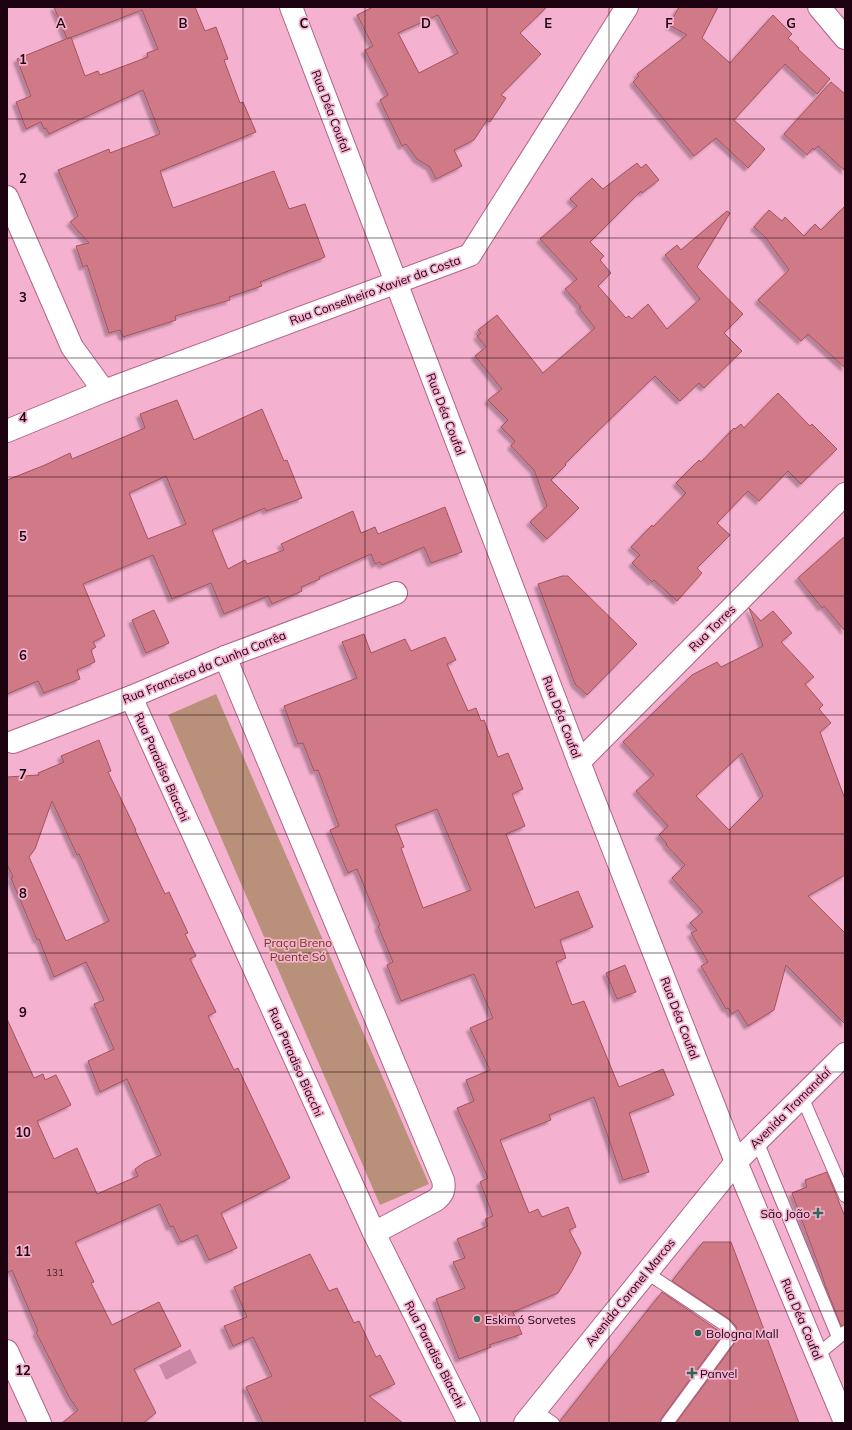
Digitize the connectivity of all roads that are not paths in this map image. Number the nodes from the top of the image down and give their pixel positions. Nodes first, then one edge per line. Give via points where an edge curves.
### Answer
1 (291, 7) edge
2 (627, 7) edge
3 (820, 7) edge
4 (845, 38) edge
5 (7, 197) edge
6 (396, 282) junction
7 (104, 391) junction
8 (7, 432) edge
9 (845, 494) edge
10 (396, 593) dead end
11 (225, 656) junction
12 (131, 697) junction
13 (13, 742) dead end
14 (580, 762) junction
15 (845, 1054) edge
16 (802, 1097) junction
17 (757, 1141) junction
18 (736, 1162) junction
19 (845, 1196) edge
20 (374, 1233) junction
21 (647, 1272) junction
22 (842, 1334) edge
23 (7, 1351) edge
24 (817, 1355) junction
25 (530, 1417) edge
26 (845, 1422) edge
27 (40, 1423) edge
28 (469, 1423) edge
29 (553, 1423) edge
30 (667, 1423) edge

1 - 6 street, Rua Déa Coufal
2 - 6 street, Rua Conselheiro Xavier da Costa via 470,255
3 - 4 street
5 - 7 street via 72,347
6 - 7 street, Rua Conselheiro Xavier da Costa
6 - 14 street, Rua Déa Coufal
7 - 8 street, Rua Conselheiro Xavier da Costa
9 - 14 street, Rua Torres
10 - 11 street, Rua Francisco da Cunha Corrêa
11 - 12 street, Rua Francisco da Cunha Corrêa
11 - 20 street via 444,1180 442,1196
12 - 13 street, Rua Francisco da Cunha Corrêa
12 - 20 street, Rua Paradiso Biacchi
14 - 18 street, Rua Déa Coufal
15 - 16 street, Avenida Tramandaí
16 - 17 street, Avenida Tramandaí
16 - 19 lane
17 - 18 street, Avenida Tramandaí
17 - 22 lane
18 - 21 street, Avenida Coronel Marcos
18 - 24 street, Rua Déa Coufal
20 - 28 street, Rua Paradiso Biacchi
21 - 25 street, Avenida Coronel Marcos
21 - 30 lane via 730,1331 728,1340
22 - 24 lane
23 - 27 street
24 - 26 street, Rua Déa Coufal
25 - 29 lane

